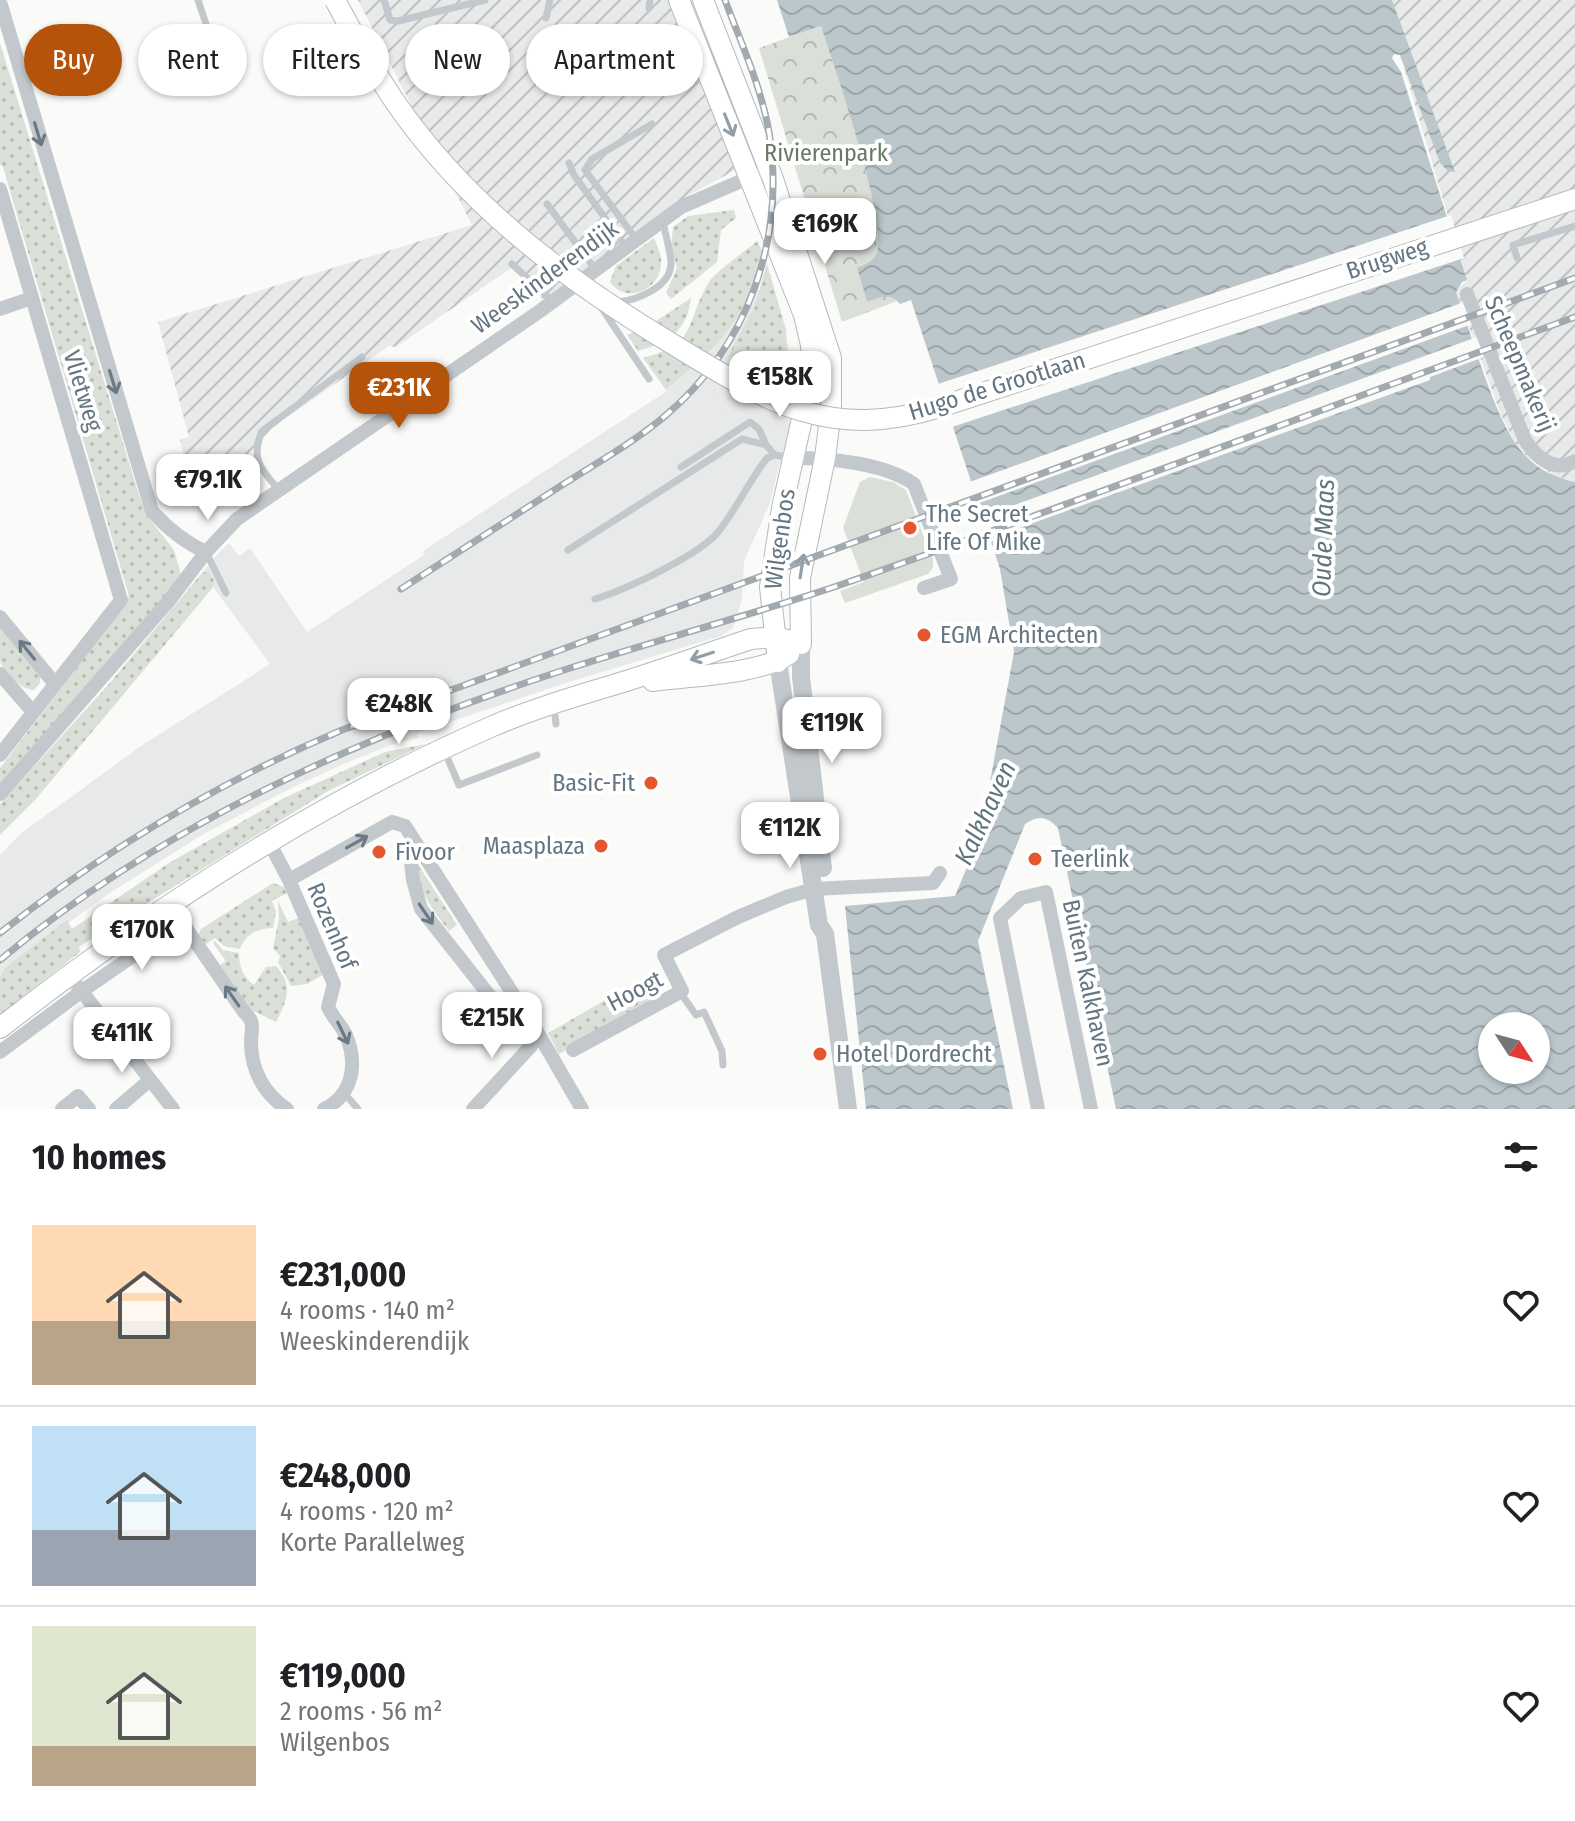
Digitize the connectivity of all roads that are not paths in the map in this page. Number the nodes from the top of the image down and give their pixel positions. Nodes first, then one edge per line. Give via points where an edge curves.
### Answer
1 (16, 0) edge
2 (198, 0) edge
3 (335, 0) edge
4 (384, 0) edge
5 (485, 0) edge
6 (550, 0) edge
7 (679, 0) edge
8 (703, 0) edge
9 (0, 5) edge
10 (546, 18) dead end
11 (206, 24) edge
12 (710, 77) junction
13 (703, 79) edge
14 (652, 124) dead end
15 (569, 163) dead end
16 (769, 169) junction
17 (750, 177) junction
18 (0, 189) edge
19 (1575, 199) edge
20 (547, 204) dead end
21 (663, 221) junction
22 (1575, 226) edge
23 (631, 243) junction
24 (1517, 258) dead end
25 (512, 264) dead end
26 (595, 269) junction
27 (582, 279) junction
28 (1467, 294) dead end
29 (32, 298) junction
30 (596, 299) junction
31 (553, 301) junction
32 (0, 309) edge
33 (1200, 321) joint
34 (362, 357) dead end
35 (649, 379) dead end
36 (766, 445) junction
37 (784, 456) junction
38 (825, 458) junction
39 (1575, 461) edge
40 (681, 467) dead end
41 (279, 490) junction
42 (568, 550) dead end
43 (206, 552) junction
44 (924, 588) dead end
45 (226, 593) dead end
46 (595, 599) dead end
47 (0, 617) edge
48 (777, 637) junction
49 (801, 644) junction
50 (778, 662) junction
51 (0, 674) edge
52 (55, 684) junction
53 (611, 686) junction
54 (554, 702) junction
55 (33, 712) junction
56 (556, 724) dead end
57 (443, 748) junction
58 (0, 755) edge
59 (537, 755) dead end
60 (0, 794) edge
61 (414, 840) junction
62 (274, 851) junction
63 (940, 873) dead end
64 (289, 880) junction
65 (820, 889) junction
66 (176, 913) junction
67 (79, 988) junction
68 (680, 992) junction
69 (529, 1018) junction
70 (0, 1028) edge
71 (538, 1033) junction
72 (573, 1050) dead end
73 (0, 1052) edge
74 (723, 1065) dead end
75 (150, 1080) junction
76 (345, 1094) junction
77 (62, 1109) edge
78 (89, 1109) edge
79 (116, 1109) edge
80 (173, 1109) edge
81 (287, 1109) edge
82 (324, 1109) edge
83 (358, 1109) edge
84 (473, 1109) edge
85 (582, 1109) edge
86 (848, 1109) edge
87 (1038, 1109) edge
88 (1091, 1109) edge

1 - 9 street
2 - 11 lane
3 - 33 main road, Hugo de Grootlaan, bridge via 362,51 418,133 484,206 618,312 784,407 859,420 914,415
4 - 5 lane via 390,20 398,21
6 - 10 lane
7 - 12 main road
8 - 16 main road
9 -> 43 street via 152,511 174,533
12 - 13 lane
12 -> 17 main road
14 - 23 lane via 592,159 585,170
15 - 23 lane
16 - 17 street, Weeskinderendijk
16 - 38 main road via 831,358
17 - 21 street, Weeskinderendijk via 699,198
17 - 37 main road via 811,345 809,388
18 - 29 street, Vlietweg
19 - 33 main road, Brugweg
20 - 26 lane
21 - 23 street, Weeskinderendijk
21 - 30 lane via 671,262 663,281 637,299
22 - 24 lane via 1513,245
23 - 26 street, Weeskinderendijk
25 - 31 lane
26 - 27 street, Weeskinderendijk
27 - 30 lane
27 - 31 street, Weeskinderendijk
28 - 39 street, Scheepmakerij via 1525,440 1553,466
29 - 32 street
29 - 52 street, Vlietweg via 121,600
30 - 35 lane
31 - 41 street, Weeskinderendijk
34 - 41 lane via 262,431 255,447 259,466
36 - 37 lane
36 - 40 lane via 750,422
36 - 42 lane via 742,439
37 - 38 street, Wilgenbos
37 - 46 lane via 767,458 710,540 628,588
37 - 48 main road, Wilgenbos via 770,587
38 - 44 street, Wilgenbos via 902,475 914,484 951,579
49 -> 38 main road, Wilgenbos via 800,578
41 - 43 street, Weeskinderendijk via 237,519
43 - 45 lane
43 - 60 street, Weeskinderendijk
52 -> 47 street
48 - 49 main road
48 - 50 main road, Wilgenbos
48 -> 53 main road via 751,639
49 - 50 main road
49 - 65 street, Wilgenbos
50 - 53 main road
50 - 65 street, Wilgenbos via 800,826
51 - 55 street
52 - 55 street, Vlietweg
53 - 54 main road
54 - 56 lane
54 - 57 main road
55 - 58 street, Vlietweg
57 - 59 lane via 459,785
57 - 62 main road
64 -> 61 street via 392,822 405,826
61 - 69 street
61 -> 69 street via 410,852 421,909 493,1000
62 - 64 street, Rozenhof
62 - 66 main road
63 - 65 street via 933,883
64 -> 76 street, Rozenhof via 334,984 328,1007 348,1041 352,1070
65 - 68 street, Hoogt via 738,917 664,955
65 - 86 street via 829,922 825,934
66 - 67 main road
81 -> 66 street via 260,1083 250,1017
67 - 70 main road
67 - 73 street
67 - 75 street
68 - 72 street, Hoogt
68 - 74 lane via 696,1015 704,1012
69 - 71 street
71 - 84 street
71 - 85 street
75 - 79 street
75 - 80 street
76 - 82 street
76 - 83 lane
77 - 78 street via 78,1096
87 - 88 street, Buiten Kalkhaven via 1000,918 1021,898 1046,892

